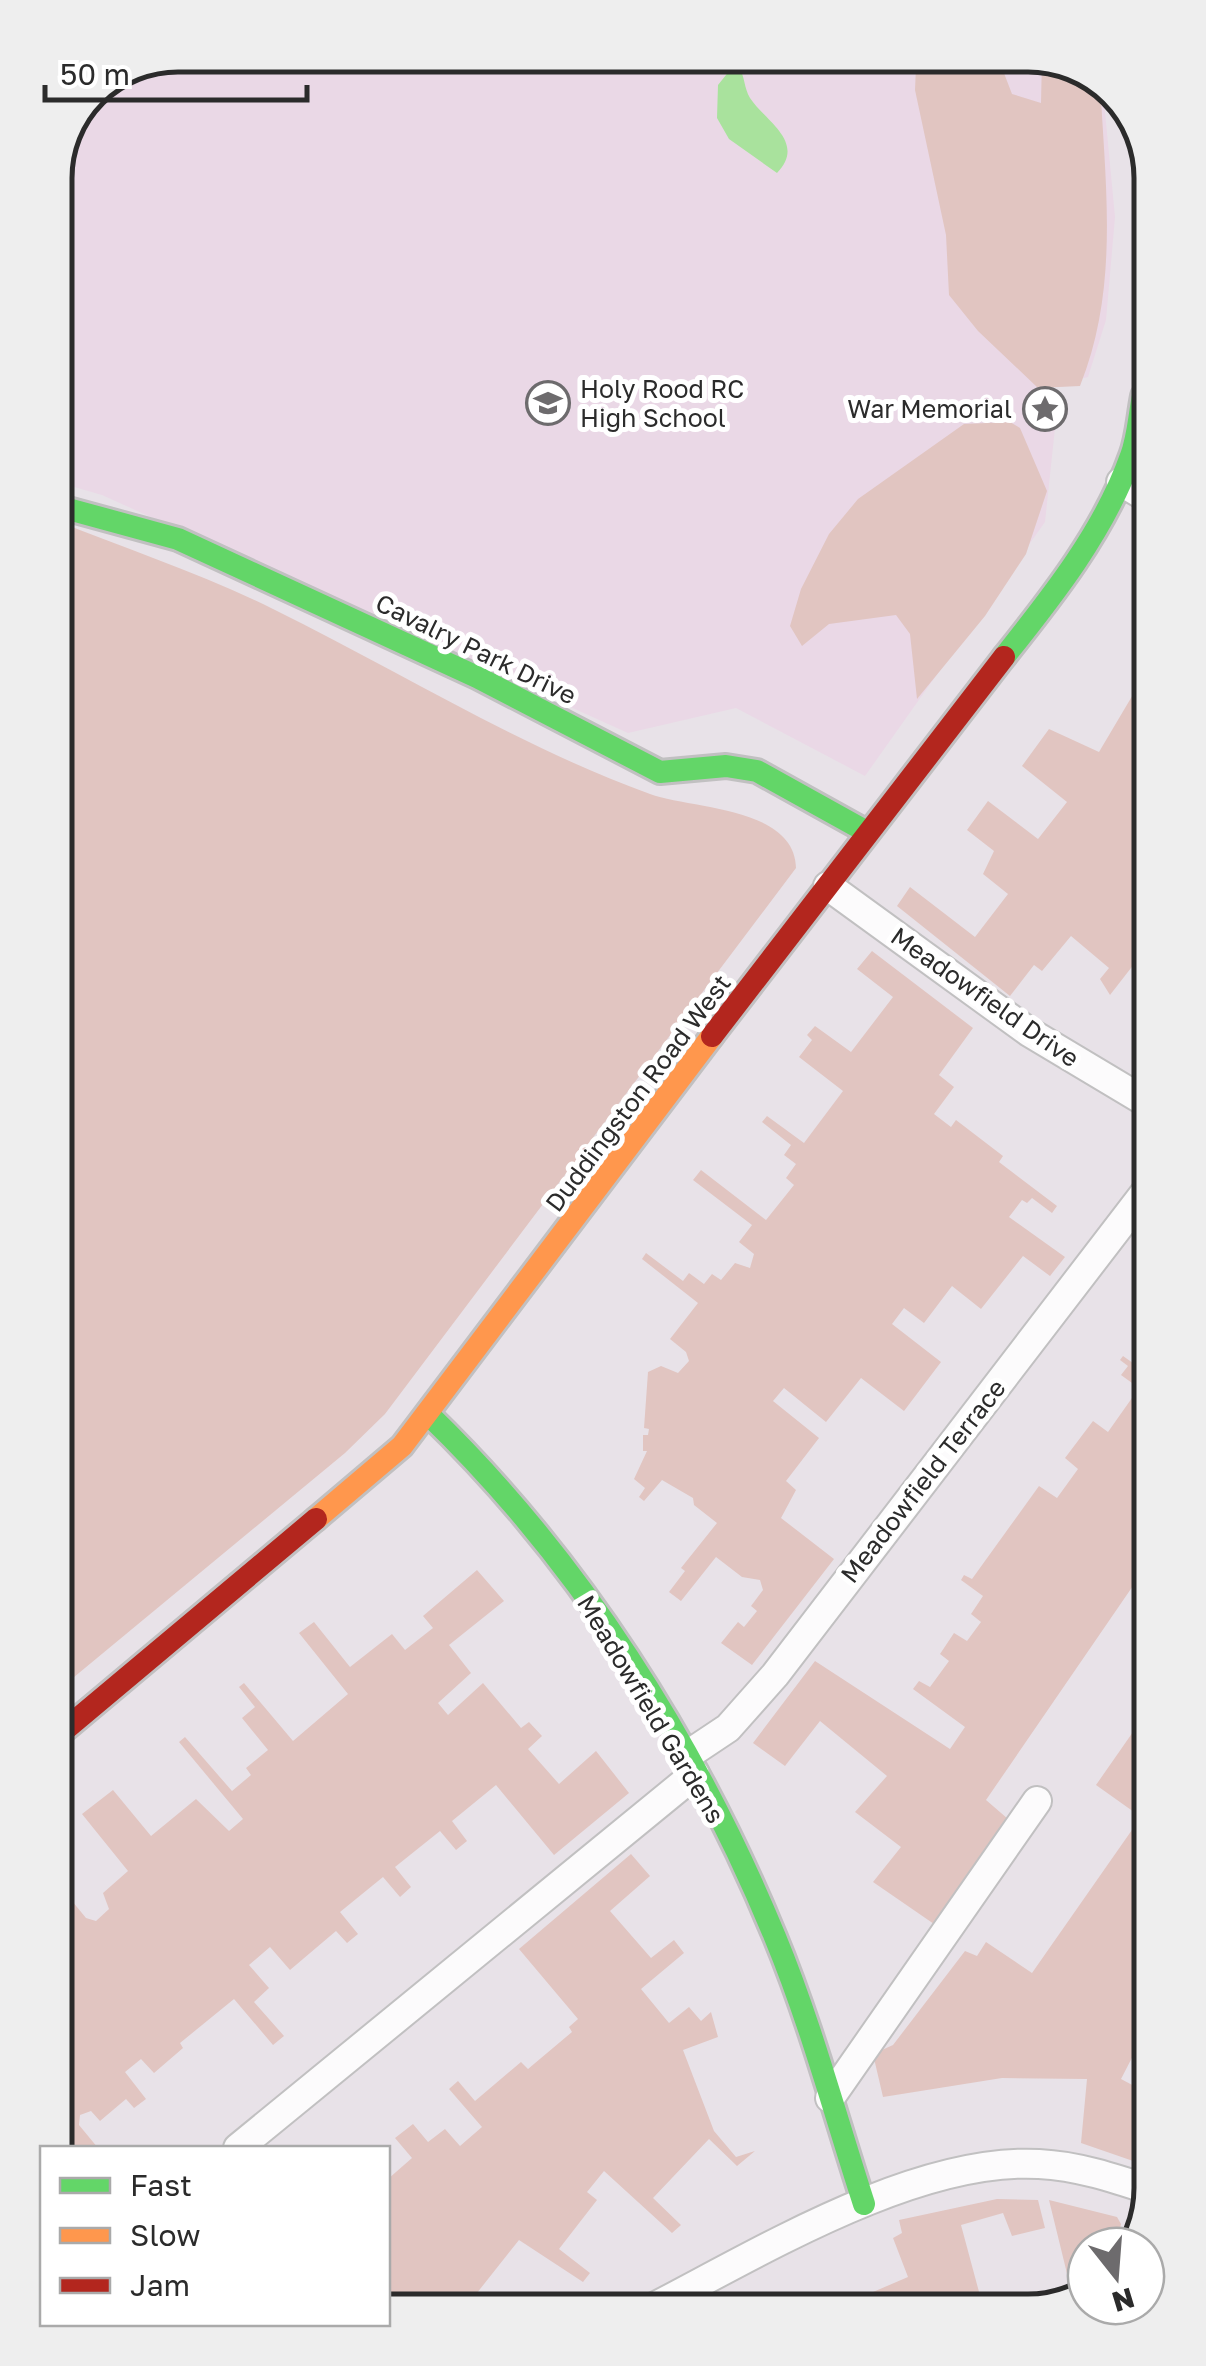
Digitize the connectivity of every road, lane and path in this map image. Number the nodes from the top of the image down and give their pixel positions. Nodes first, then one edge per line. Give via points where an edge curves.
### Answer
1 (1134, 446) edge
2 (1132, 489) edge
3 (73, 510) edge
4 (866, 832) junction
5 (828, 886) junction
6 (1134, 1095) edge
7 (1134, 1206) edge
8 (428, 1414) junction
9 (72, 1724) edge
10 (691, 1765) junction
11 (1037, 1800) dead end
12 (830, 2098) junction
13 (240, 2146) edge
14 (1134, 2185) edge
15 (864, 2204) junction
16 (680, 2294) edge

1 - 2 street, Duddingston Road West
2 - 4 street, Duddingston Road West
3 - 4 street, Cavalry Park Drive via 178,539 478,677 660,772 726,766 757,771
4 - 5 street, Duddingston Road West
5 - 6 street, Meadowfield Drive via 1029,1032
5 - 8 street, Duddingston Road West
7 - 10 street, Meadowfield Terrace via 775,1676
8 - 9 street, Duddingston Road West via 385,1465
8 - 10 street, Meadowfield Gardens via 492,1478 564,1568
10 - 12 street, Meadowfield Gardens via 774,1936
10 - 13 street, Meadowfield Terrace
11 - 12 street
12 - 15 street, Meadowfield Gardens
14 - 15 street via 1035,2163 938,2178
15 - 16 street

